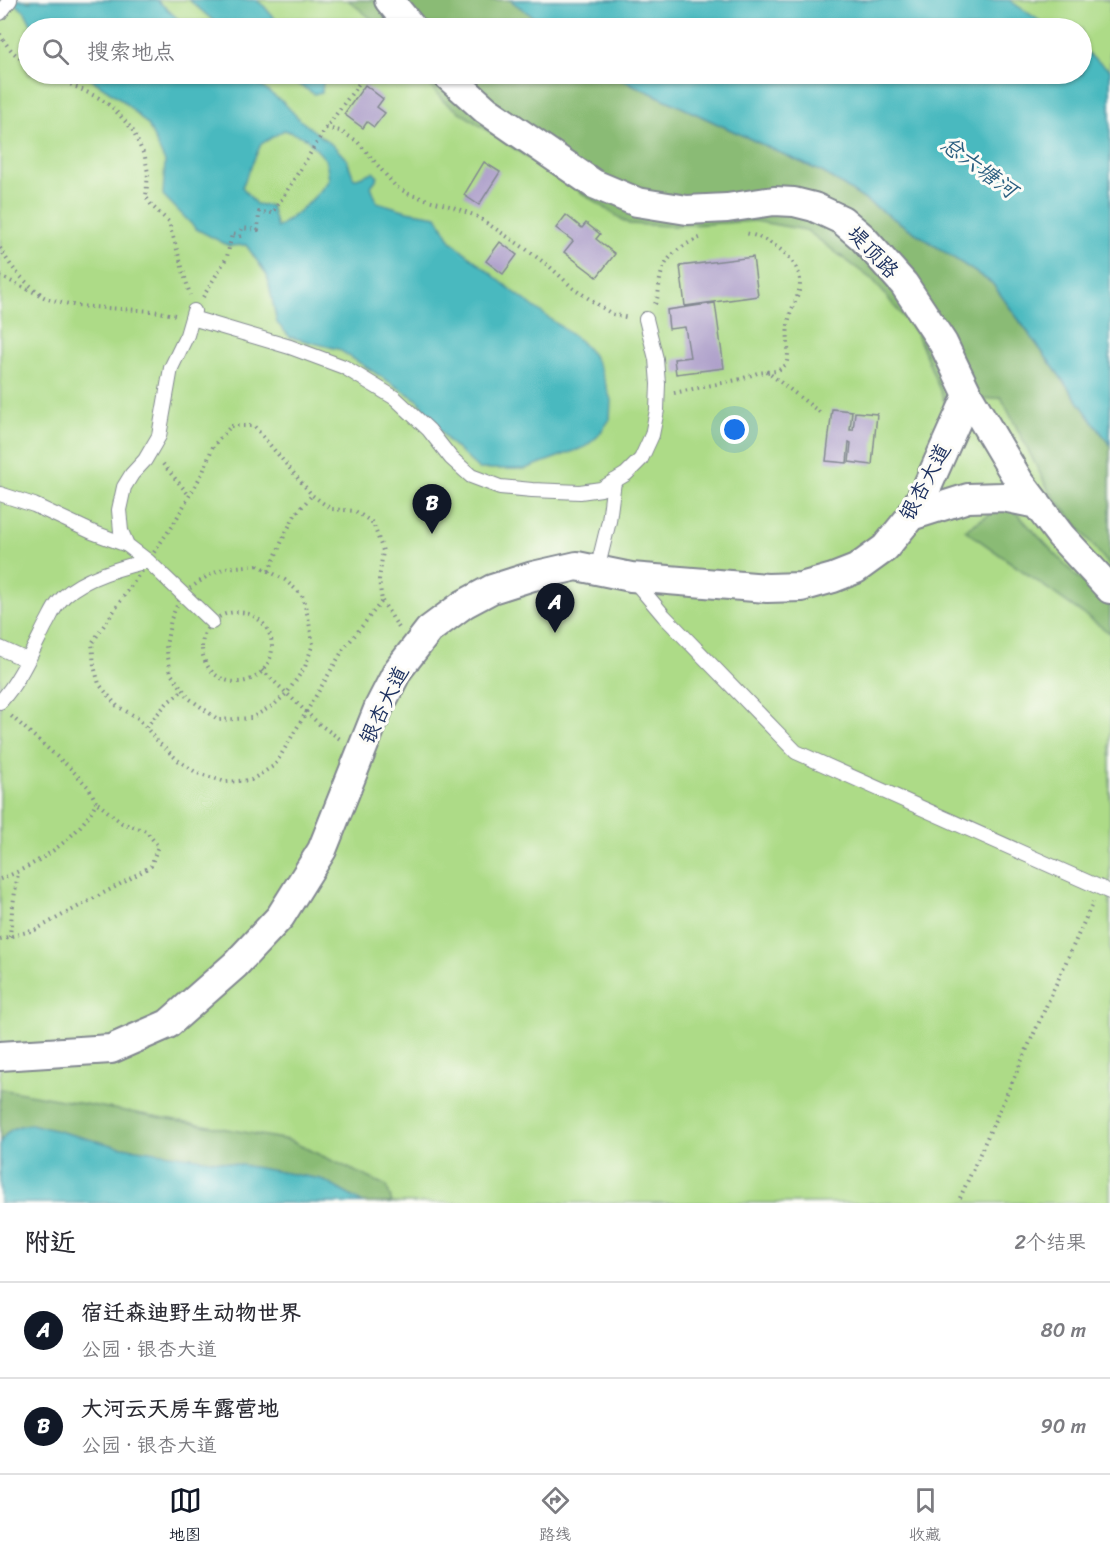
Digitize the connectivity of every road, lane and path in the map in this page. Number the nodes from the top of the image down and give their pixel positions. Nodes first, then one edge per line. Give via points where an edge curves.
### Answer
1 (389, 0) edge
2 (404, 18) edge
3 (0, 34) edge
4 (18, 55) edge
5 (70, 84) edge
6 (359, 84) edge
7 (457, 84) edge
8 (326, 128) junction
9 (736, 233) dead end
10 (702, 236) dead end
11 (0, 248) edge
12 (0, 276) edge
13 (48, 299) junction
14 (193, 314) junction
15 (646, 319) junction
16 (765, 371) junction
17 (969, 395) junction
18 (658, 397) junction
19 (822, 414) dead end
20 (151, 450) junction
21 (614, 482) junction
22 (0, 494) edge
23 (189, 495) junction
24 (312, 495) junction
25 (1037, 504) junction
26 (911, 516) junction
27 (127, 545) junction
28 (148, 561) junction
29 (597, 570) junction
30 (269, 572) junction
31 (631, 577) junction
32 (1110, 589) edge
33 (182, 594) junction
34 (212, 622) junction
35 (0, 648) edge
36 (27, 660) junction
37 (262, 670) junction
38 (183, 690) junction
39 (287, 693) junction
40 (0, 702) edge
41 (307, 712) junction
42 (9, 714) dead end
43 (146, 727) junction
44 (360, 753) junction
45 (96, 802) junction
46 (18, 873) junction
47 (0, 879) edge
48 (1105, 890) edge
49 (10, 937) junction
50 (0, 939) edge
51 (0, 1056) edge
52 (960, 1198) dead end

1 - 2 street
3 - 4 path
5 - 14 path via 112,107 132,129 145,157 147,197 169,222
6 - 8 path
7 - 17 street, 堤顶路 via 486,110 594,184 637,202 687,210 794,202 842,220 904,284 943,343
8 - 14 path via 273,213 259,212 258,230 242,228 240,236 231,234 227,257
8 - 15 path via 357,141 396,187 476,216 612,314
9 - 16 path via 765,239 798,272 799,293 788,320 786,365 777,371
10 - 15 path via 686,243 668,260 662,270 659,296
11 - 13 path via 11,267
12 - 13 path
13 - 14 path via 77,306
14 - 20 lane via 171,368 159,436
14 - 21 lane via 344,367 395,398 471,476 500,487 532,490 580,492 601,489
15 - 18 lane via 656,359
16 - 18 path
16 - 19 path
17 - 25 street, 堤顶路 via 1019,481
17 - 26 street, 银杏大道
18 - 21 lane via 652,435 640,459
20 - 23 path
20 - 27 lane via 124,488 119,510
21 - 29 lane
22 - 27 lane
23 - 24 path via 204,472 213,446 231,426 254,426
23 - 28 path
24 - 30 path via 295,516
24 - 41 path via 331,509 355,512 373,523 383,551 379,580 382,601 343,650
25 - 26 street via 1003,497 968,498
25 - 32 street, 堤顶路
26 - 31 street, 银杏大道 via 885,548 856,568 801,586 767,588
27 - 28 lane
28 - 33 lane
28 - 36 lane via 95,578 66,595
28 - 43 path via 92,644 99,684 117,706
29 - 31 street, 银杏大道
29 - 44 street, 银杏大道 via 577,566 492,590 464,604 429,630 398,670
30 - 33 path via 258,566 225,567
30 - 39 path via 302,595 308,617 312,644 305,667
31 - 48 lane via 796,752
33 - 34 lane
33 - 38 path via 171,619 166,646 171,674
34 - 37 path via 231,612 253,616 262,623 268,633 271,655
34 - 37 path via 202,643 207,666 215,674 237,682
35 - 36 lane
36 - 40 lane
37 - 39 path
38 - 39 path via 219,720 251,718
38 - 43 path
39 - 41 path
41 - 43 path via 275,765 251,780 226,782 197,773 173,756
41 - 44 path
42 - 45 path via 89,788
44 - 51 street, 银杏大道 via 322,849 280,917 235,965 168,1024 111,1049
45 - 46 path via 70,836
45 - 49 path via 122,823 146,831 158,846 151,866 35,930
46 - 47 path
46 - 49 path
48 - 52 path
49 - 50 path

